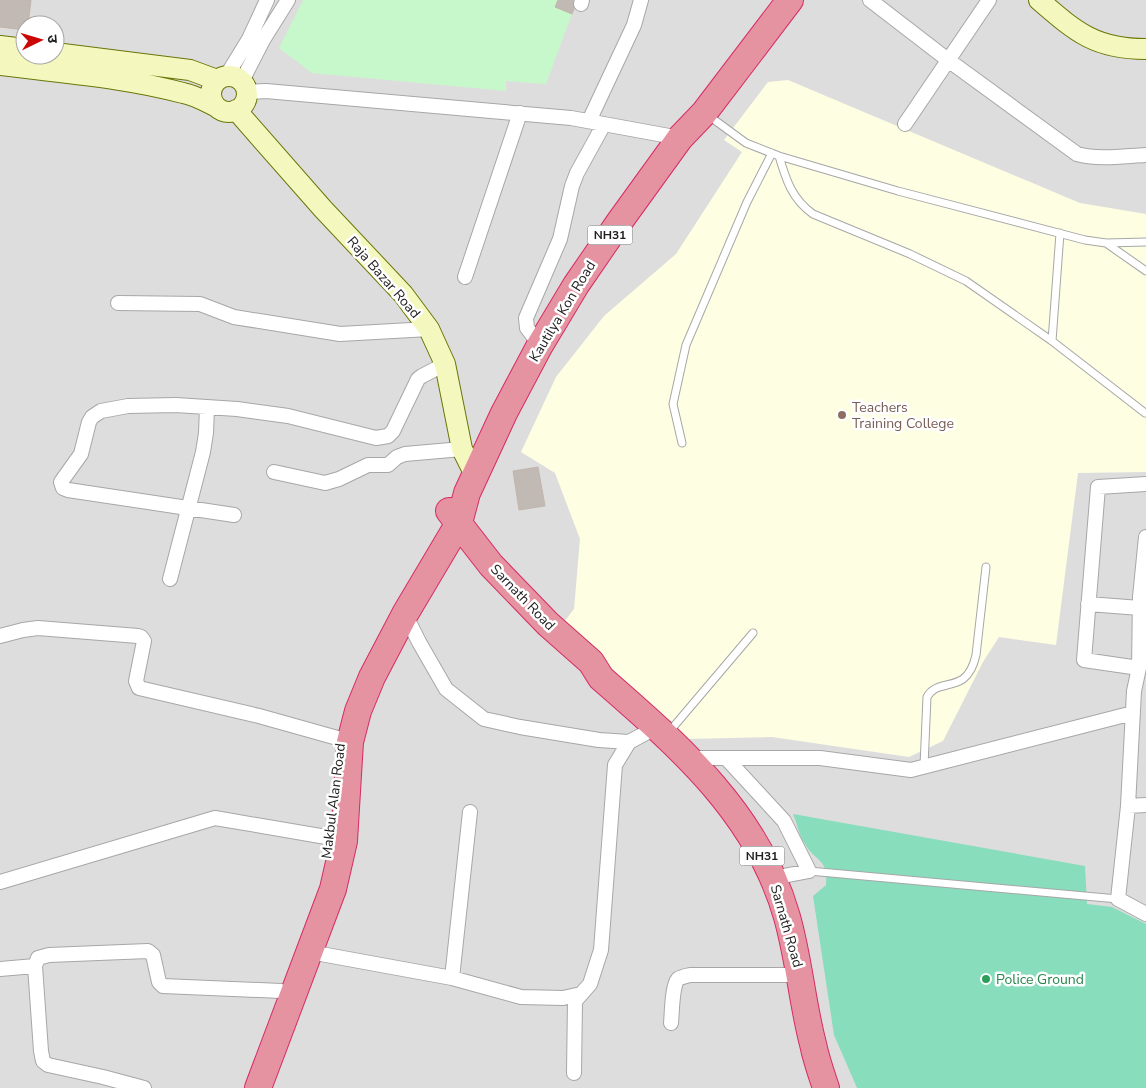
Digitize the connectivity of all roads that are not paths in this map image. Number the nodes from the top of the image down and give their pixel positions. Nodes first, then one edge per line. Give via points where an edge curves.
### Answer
1 (266, 0) edge
2 (288, 0) edge
3 (641, 0) edge
4 (790, 0) edge
5 (870, 0) edge
6 (989, 0) edge
7 (1051, 4) edge
8 (1146, 41) edge
9 (0, 46) edge
10 (15, 48) edge
11 (1146, 48) edge
12 (65, 54) edge
13 (948, 60) junction
14 (0, 65) edge
15 (233, 82) junction
16 (215, 106) junction
17 (236, 110) junction
18 (520, 113) junction
19 (704, 113) junction
20 (589, 121) junction
21 (604, 124) junction
22 (905, 124) dead end
23 (680, 138) junction
24 (776, 154) junction
25 (1146, 155) edge
26 (1060, 233) junction
27 (1146, 242) edge
28 (1106, 243) junction
29 (1146, 271) edge
30 (465, 278) dead end
31 (118, 303) dead end
32 (429, 329) junction
33 (1052, 341) junction
34 (540, 345) junction
35 (444, 364) junction
36 (207, 408) junction
37 (1145, 413) edge
38 (682, 443) dead end
39 (462, 449) junction
40 (274, 472) dead end
41 (1146, 484) edge
42 (190, 508) junction
43 (457, 510) junction
44 (234, 515) dead end
45 (1146, 537) edge
46 (986, 567) dead end
47 (170, 579) dead end
48 (1142, 601) edge
49 (1088, 604) junction
50 (405, 614) junction
51 (753, 633) dead end
52 (0, 636) edge
53 (1139, 668) junction
54 (1140, 691) edge
55 (1133, 713) junction
56 (662, 732) junction
57 (341, 739) junction
58 (629, 742) junction
59 (1139, 742) edge
60 (690, 758) junction
61 (726, 758) junction
62 (924, 766) junction
63 (1146, 805) edge
64 (1128, 806) junction
65 (470, 812) dead end
66 (332, 838) junction
67 (809, 871) junction
68 (773, 878) junction
69 (0, 882) edge
70 (1118, 899) junction
71 (1146, 914) edge
72 (310, 952) junction
73 (35, 966) junction
74 (0, 969) edge
75 (800, 975) junction
76 (452, 978) junction
77 (281, 991) junction
78 (582, 994) junction
79 (671, 1023) dead end
80 (574, 1073) dead end
81 (144, 1088) edge
82 (244, 1088) edge
83 (258, 1088) edge
84 (826, 1088) edge

1 - 15 street
2 - 15 street
3 - 20 street via 634,25
4 - 19 highway, Kautilya Kon Road / NH31
5 - 13 street
6 - 13 street
7 - 8 street via 1099,33
7 - 11 street via 1071,28 1099,43
9 - 10 street
12 - 15 street via 190,70
13 - 22 street
13 - 25 street via 1077,154 1085,157
14 - 16 street via 125,81 185,93
15 - 16 street via 213,84 210,95
15 - 17 street via 245,103
15 - 18 street via 266,91
16 - 17 street via 225,112
17 - 32 street, Raja Bazar Road via 403,294
18 - 20 street
18 - 30 street
19 - 23 highway, Kautilya Kon Road / NH31
19 - 24 lane via 746,143
20 - 21 street
21 - 23 street
21 - 34 street via 572,186 560,239 526,318 527,328
23 - 34 highway, Kautilya Kon Road / NH31 via 576,285
24 - 26 lane via 898,191
24 - 33 lane via 794,195 813,214 966,281
24 - 38 lane via 748,202 686,345 673,404
26 - 28 lane
26 - 33 lane
27 - 28 lane
28 - 29 lane
31 - 32 street via 200,304 234,317 340,334
32 - 35 street, Raja Bazar Road
33 - 37 lane
34 - 43 highway, Kautilya Kon Road / NH31
35 - 36 street via 418,379 393,432 383,438 288,416
35 - 39 street, Raja Bazar Road
36 - 42 street via 203,452
36 - 42 street via 148,404 96,413 89,422 81,454 61,482 68,490
39 - 40 street via 405,454 388,465 368,465 330,482
39 - 43 street, Raja Bazar Road
41 - 49 street via 1098,487
42 - 44 street
42 - 47 street
43 - 50 highway, Makbul Alan Road
43 - 56 highway, Sarnath Road / NH31 via 491,566 590,662 601,678
43 - 57 highway, Makbul Alan Road via 360,673 348,704
45 - 48 street
46 - 62 lane via 976,655 970,671 962,680 931,690 927,697
48 - 49 street
48 - 53 street
49 - 53 street via 1084,660
50 - 58 street via 446,689 484,719 599,740
50 - 72 highway, Makbul Alan Road via 358,711 350,742 344,841 333,889
51 - 56 lane
52 - 57 street via 38,628 138,636 144,641 136,681 139,688
53 - 54 street
54 - 55 street
55 - 59 street
55 - 62 street
56 - 58 street
56 - 60 highway, Sarnath Road / NH31
57 - 66 highway, Makbul Alan Road
58 - 78 street via 615,765 601,950 590,984
59 - 64 street
60 - 61 street
60 - 68 highway, Sarnath Road / NH31 via 738,816
61 - 62 street via 820,758 911,770
61 - 67 street via 784,821
63 - 64 street
64 - 70 street
65 - 76 street
66 - 69 street via 215,818
66 - 77 highway, Makbul Alan Road via 320,889
67 - 68 street
67 - 70 lane
68 - 75 highway, Sarnath Road / NH31 via 787,917
70 - 71 street
72 - 76 street
72 - 83 highway, Makbul Alan Road
73 - 74 street
73 - 77 street via 42,956 144,951 153,955 162,986
73 - 81 street via 44,1063
75 - 79 street via 683,977 675,985
75 - 84 highway, Sarnath Road / NH31 via 812,1044
76 - 78 street via 522,997 562,998
77 - 82 highway, Makbul Alan Road
78 - 80 street via 575,1001

